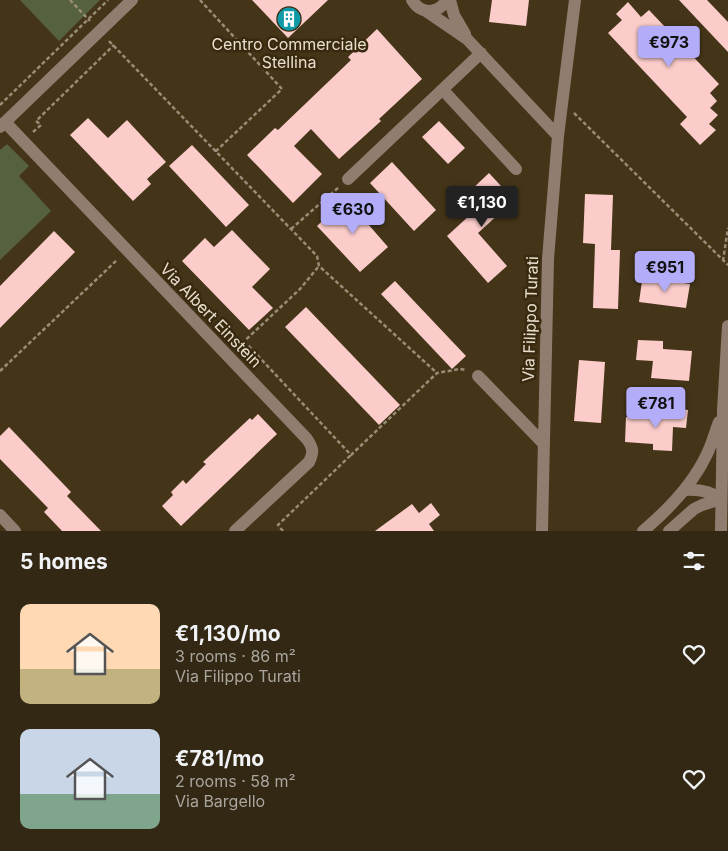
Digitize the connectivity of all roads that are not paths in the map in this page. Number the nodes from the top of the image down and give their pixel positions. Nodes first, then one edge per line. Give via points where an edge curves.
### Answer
1 (132, 0) edge
2 (412, 0) edge
3 (448, 0) edge
4 (575, 0) edge
5 (426, 11) junction
6 (467, 39) junction
7 (481, 53) junction
8 (443, 90) junction
9 (2, 124) edge
10 (558, 136) junction
11 (516, 169) dead end
12 (348, 179) road end
13 (728, 326) edge
14 (478, 376) road end
15 (722, 410) junction
16 (543, 443) junction
17 (685, 490) junction
18 (721, 499) junction
19 (0, 516) edge
20 (542, 525) edge
21 (15, 531) edge
22 (235, 531) edge
23 (552, 531) edge
24 (643, 531) edge
25 (669, 531) edge
26 (722, 531) edge

1 - 9 street
2 - 5 street
3 - 5 street via 438,9
3 - 6 street
4 - 10 street, Via Filippo Turati
5 - 6 street
6 - 7 street
7 - 8 street
7 - 10 street
8 - 11 street
8 - 12 street
9 - 22 street, Via Albert Einstein via 23,141 312,447 309,462
10 - 16 street, Via Filippo Turati via 548,259
13 - 15 street
14 - 16 street
15 - 17 street via 708,454
15 - 18 street
16 - 20 street, Via Filippo Turati
17 - 18 street via 709,492
17 - 24 street
18 - 25 street via 694,509
18 - 26 street
19 - 21 street
20 - 23 street

